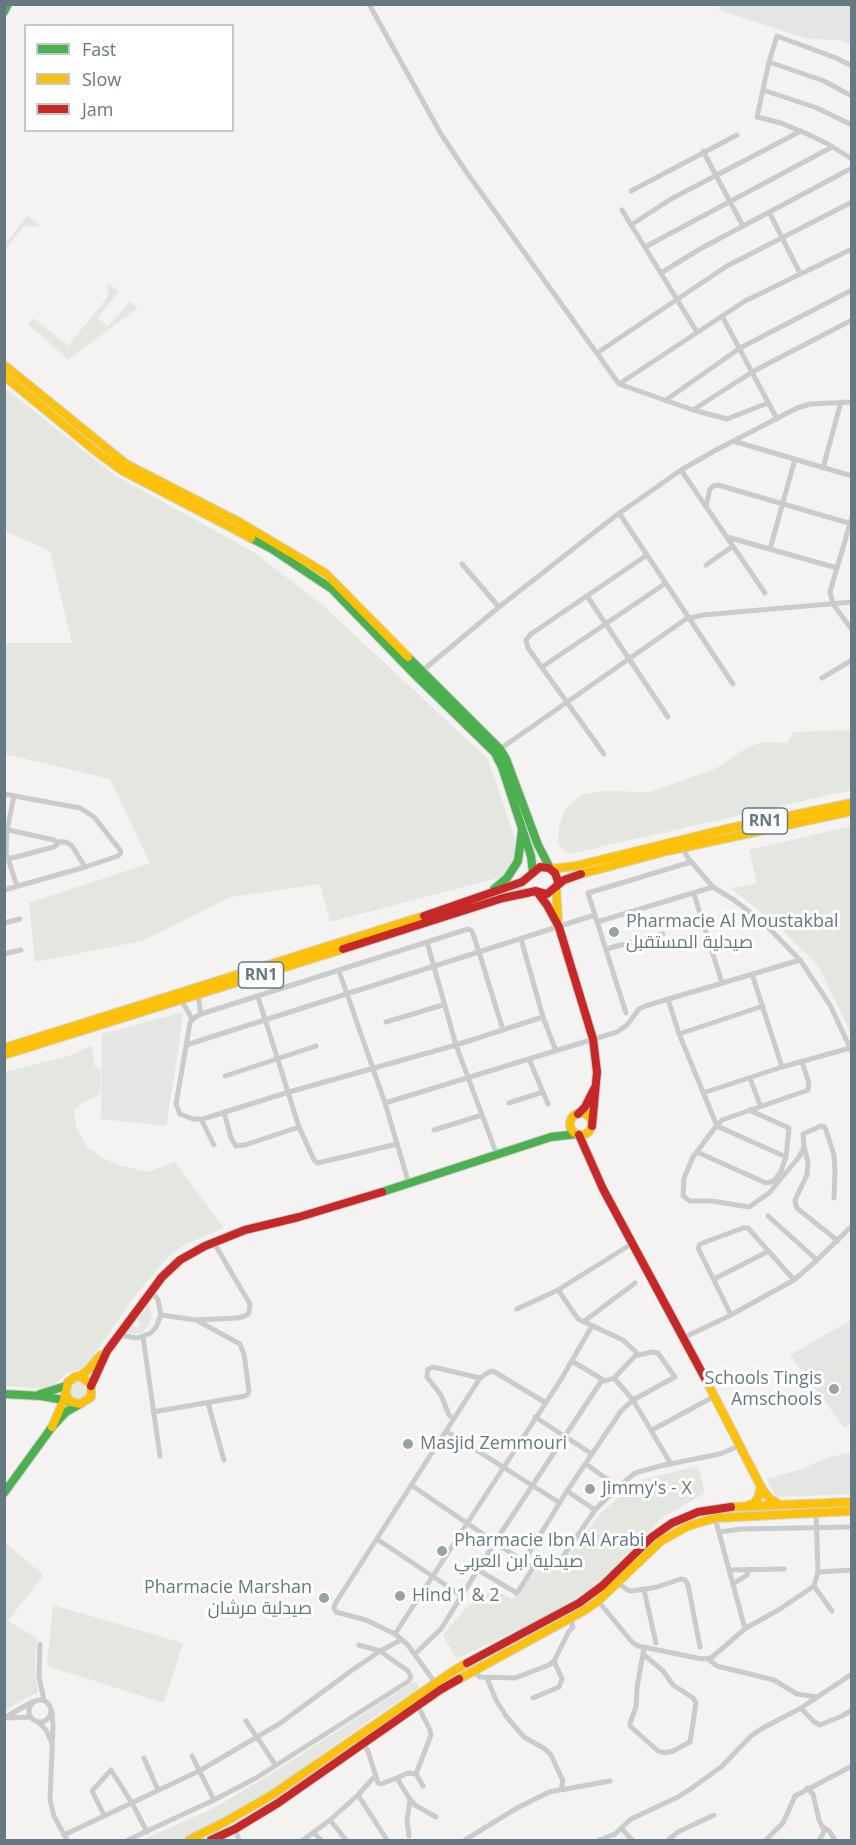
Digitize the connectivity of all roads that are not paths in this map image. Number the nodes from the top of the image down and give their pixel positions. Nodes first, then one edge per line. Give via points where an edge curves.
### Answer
1 (8, 4) edge
2 (369, 4) edge
3 (4, 12) edge
4 (769, 62) junction
5 (852, 66) edge
6 (763, 90) junction
7 (852, 96) edge
8 (852, 125) edge
9 (801, 131) junction
10 (737, 135) dead end
11 (832, 147) junction
12 (852, 148) edge
13 (703, 152) junction
14 (849, 157) edge
15 (852, 168) edge
16 (716, 176) junction
17 (631, 191) dead end
18 (730, 201) junction
19 (852, 202) edge
20 (622, 210) dead end
21 (769, 212) junction
22 (631, 225) junction
23 (743, 226) junction
24 (783, 238) junction
25 (645, 247) junction
26 (852, 249) edge
27 (661, 273) junction
28 (800, 273) junction
29 (849, 291) edge
30 (676, 299) junction
31 (852, 300) edge
32 (722, 316) junction
33 (852, 320) edge
34 (697, 332) junction
35 (740, 348) junction
36 (597, 353) junction
37 (4, 365) edge
38 (752, 372) junction
39 (4, 376) edge
40 (619, 384) junction
41 (666, 400) junction
42 (842, 402) junction
43 (852, 402) edge
44 (768, 403) junction
45 (693, 410) junction
46 (777, 419) junction
47 (733, 441) junction
48 (795, 459) junction
49 (823, 468) junction
50 (681, 471) junction
51 (852, 476) edge
52 (782, 504) junction
53 (706, 507) junction
54 (619, 513) junction
55 (851, 522) edge
56 (726, 537) junction
57 (733, 546) junction
58 (770, 549) junction
59 (647, 555) junction
60 (462, 564) dead end
61 (706, 565) dead end
62 (837, 568) junction
63 (666, 583) junction
64 (765, 593) dead end
65 (587, 596) junction
66 (852, 602) edge
67 (833, 604) junction
68 (499, 607) junction
69 (689, 618) junction
70 (606, 624) junction
71 (852, 630) edge
72 (629, 658) junction
73 (852, 660) edge
74 (542, 667) junction
75 (422, 671) junction
76 (822, 678) dead end
77 (733, 684) dead end
78 (567, 701) junction
79 (668, 717) dead end
80 (500, 749) junction
81 (604, 754) dead end
82 (4, 794) edge
83 (14, 796) junction
84 (852, 803) edge
85 (852, 811) edge
86 (6, 830) edge
87 (522, 830) junction
88 (57, 842) junction
89 (681, 844) junction
90 (6, 856) edge
91 (691, 862) junction
92 (85, 867) junction
93 (551, 869) junction
94 (532, 873) junction
95 (17, 886) junction
96 (556, 887) junction
97 (713, 887) junction
98 (4, 890) edge
99 (490, 892) junction
100 (537, 892) junction
101 (694, 894) junction
102 (595, 915) junction
103 (20, 919) dead end
104 (597, 922) junction
105 (4, 923) edge
106 (559, 927) junction
107 (663, 934) dead end
108 (521, 939) junction
109 (428, 942) junction
110 (21, 950) dead end
111 (606, 950) junction
112 (479, 952) junction
113 (4, 954) edge
114 (800, 960) junction
115 (434, 966) junction
116 (339, 971) junction
117 (752, 974) junction
118 (722, 983) junction
119 (197, 992) junction
120 (348, 994) junction
121 (258, 997) junction
122 (668, 999) junction
123 (181, 1000) junction
124 (443, 1005) junction
125 (763, 1006) junction
126 (626, 1013) dead end
127 (201, 1014) junction
128 (543, 1017) junction
129 (266, 1019) junction
130 (192, 1020) junction
131 (386, 1022) dead end
132 (503, 1030) junction
133 (679, 1034) junction
134 (593, 1039) junction
135 (186, 1045) junction
136 (456, 1045) junction
137 (316, 1046) dead end
138 (4, 1048) edge
139 (851, 1050) edge
140 (556, 1051) junction
141 (4, 1055) edge
142 (278, 1059) junction
143 (529, 1059) junction
144 (801, 1062) junction
145 (373, 1067) junction
146 (782, 1067) junction
147 (225, 1076) dead end
148 (469, 1077) junction
149 (750, 1078) junction
150 (596, 1084) junction
151 (289, 1092) junction
152 (543, 1092) junction
153 (703, 1093) junction
154 (385, 1103) junction
155 (509, 1103) dead end
156 (548, 1104) dead end
157 (760, 1106) junction
158 (749, 1110) junction
159 (224, 1112) junction
160 (482, 1114) junction
161 (578, 1114) junction
162 (201, 1119) junction
163 (571, 1121) junction
164 (717, 1126) junction
165 (300, 1127) junction
166 (591, 1127) junction
167 (434, 1130) dead end
168 (578, 1134) junction
169 (551, 1137) junction
170 (397, 1144) junction
171 (214, 1145) dead end
172 (804, 1147) junction
173 (696, 1152) junction
174 (497, 1155) junction
175 (786, 1157) junction
176 (591, 1160) junction
177 (409, 1184) junction
178 (834, 1198) dead end
179 (768, 1216) dead end
180 (852, 1226) edge
181 (838, 1241) junction
182 (214, 1243) junction
183 (633, 1243) junction
184 (767, 1252) junction
185 (817, 1260) junction
186 (714, 1279) junction
187 (794, 1280) junction
188 (635, 1283) dead end
189 (558, 1290) junction
190 (152, 1292) junction
191 (517, 1309) dead end
192 (731, 1315) junction
193 (161, 1316) junction
194 (196, 1320) junction
195 (583, 1322) junction
196 (592, 1326) junction
197 (119, 1335) junction
198 (143, 1337) junction
199 (683, 1338) junction
200 (107, 1351) junction
201 (639, 1355) junction
202 (573, 1361) junction
203 (80, 1377) junction
204 (480, 1378) junction
205 (614, 1378) junction
206 (602, 1380) junction
207 (91, 1386) junction
208 (4, 1394) edge
209 (27, 1395) junction
210 (715, 1396) junction
211 (69, 1397) junction
212 (633, 1400) junction
213 (546, 1402) junction
214 (208, 1403) junction
215 (153, 1412) junction
216 (536, 1417) junction
217 (454, 1419) junction
218 (52, 1427) junction
219 (652, 1430) junction
220 (446, 1431) junction
221 (565, 1436) junction
222 (741, 1445) junction
223 (592, 1454) junction
224 (160, 1456) dead end
225 (224, 1460) dead end
226 (586, 1464) junction
227 (671, 1464) junction
228 (503, 1467) junction
229 (411, 1485) junction
230 (532, 1486) junction
231 (618, 1487) junction
232 (761, 1487) junction
233 (567, 1491) junction
234 (4, 1493) edge
235 (852, 1502) edge
236 (560, 1503) junction
237 (780, 1505) junction
238 (747, 1506) junction
239 (595, 1510) junction
240 (852, 1511) edge
241 (816, 1513) junction
242 (715, 1518) junction
243 (468, 1524) junction
244 (852, 1527) edge
245 (817, 1528) junction
246 (718, 1532) junction
247 (377, 1539) junction
248 (495, 1542) junction
249 (524, 1561) junction
250 (533, 1568) junction
251 (749, 1569) junction
252 (784, 1569) dead end
253 (478, 1570) junction
254 (729, 1570) junction
255 (852, 1570) edge
256 (818, 1572) junction
257 (433, 1576) junction
258 (618, 1583) junction
259 (733, 1584) junction
260 (814, 1586) junction
261 (644, 1590) junction
262 (462, 1596) junction
263 (598, 1601) junction
264 (832, 1611) dead end
265 (570, 1619) junction
266 (747, 1628) junction
267 (395, 1634) junction
268 (401, 1640) junction
269 (656, 1643) dead end
270 (40, 1644) dead end
271 (359, 1645) dead end
272 (700, 1647) dead end
273 (380, 1651) junction
274 (643, 1651) junction
275 (415, 1654) junction
276 (708, 1659) junction
277 (554, 1661) junction
278 (473, 1671) junction
279 (852, 1674) edge
280 (487, 1678) junction
281 (436, 1683) junction
282 (819, 1697) junction
283 (533, 1698) dead end
284 (44, 1700) junction
285 (33, 1702) junction
286 (418, 1706) junction
287 (801, 1708) junction
288 (852, 1710) edge
289 (52, 1712) junction
290 (4, 1718) edge
291 (31, 1718) junction
292 (246, 1721) dead end
293 (38, 1722) junction
294 (257, 1737) junction
295 (363, 1744) junction
296 (53, 1745) junction
297 (192, 1756) dead end
298 (144, 1758) dead end
299 (275, 1764) junction
300 (852, 1766) edge
301 (199, 1771) junction
302 (416, 1774) junction
303 (375, 1776) junction
304 (397, 1778) junction
305 (610, 1781) dead end
306 (423, 1786) dead end
307 (807, 1788) junction
308 (158, 1790) junction
309 (561, 1790) junction
310 (358, 1795) junction
311 (214, 1800) junction
312 (411, 1800) junction
313 (132, 1803) junction
314 (104, 1815) junction
315 (714, 1815) dead end
316 (436, 1817) dead end
317 (330, 1820) junction
318 (822, 1826) junction
319 (621, 1828) junction
320 (235, 1829) junction
321 (147, 1832) junction
322 (315, 1833) junction
323 (64, 1834) junction
324 (409, 1836) dead end
325 (68, 1840) edge
326 (128, 1840) edge
327 (189, 1840) edge
328 (211, 1840) edge
329 (239, 1840) edge
330 (303, 1840) edge
331 (321, 1840) edge
332 (346, 1840) edge
333 (387, 1840) edge
334 (465, 1840) edge
335 (599, 1840) edge
336 (632, 1840) edge
337 (668, 1840) edge
338 (766, 1840) edge
339 (819, 1840) edge
340 (835, 1840) edge

1 - 3 main road
2 - 36 street via 441,134
4 - 5 street via 777,36
4 - 6 street
4 - 7 street via 824,81
6 - 8 street via 817,108
6 - 9 street via 757,117
9 - 11 street
9 - 16 street
10 - 13 street
11 - 14 street
11 - 18 street
12 - 14 street
13 - 16 street
13 - 17 street
15 - 21 street
16 - 18 street
16 - 22 street
18 - 23 street
18 - 25 street
19 - 24 street
20 - 22 street
21 - 23 street
21 - 24 street
22 - 25 street
23 - 27 street
24 - 28 street
24 - 30 street via 727,266
25 - 27 street
26 - 28 street
27 - 30 street
28 - 32 street
29 - 31 street
29 - 35 street
30 - 34 street
30 - 36 street
32 - 34 street
32 - 35 street
33 - 38 street
34 - 40 street
35 - 38 street
35 - 41 street
36 - 40 street
37 - 75 main road via 126,464 239,522 325,573
38 - 44 street
38 - 45 street
39 - 87 main road via 123,471 235,528 328,586 495,753
40 - 41 street
41 - 45 street
42 - 43 street
42 - 46 street via 810,404
42 - 49 street
44 - 45 street via 728,419
44 - 46 street
46 - 47 street
47 - 48 street
47 - 50 street
48 - 49 street
48 - 52 street
49 - 51 street
50 - 53 street
50 - 54 street
52 - 53 street via 716,485 710,489
52 - 55 street
52 - 58 street
53 - 56 street
54 - 59 street
54 - 68 street
55 - 62 street
56 - 57 street
56 - 58 street
57 - 61 street
57 - 64 street
58 - 62 street
59 - 63 street
59 - 65 street
60 - 68 street
62 - 67 street via 830,592
63 - 69 street
63 - 70 street
65 - 70 street
65 - 74 street via 528,637 526,645
66 - 67 street
67 - 69 street
67 - 71 street
68 - 75 street
69 - 72 street
69 - 77 street
70 - 72 street
70 - 74 street
72 - 78 street
72 - 79 street
73 - 76 street
74 - 78 street
75 - 80 main road
78 - 80 street
78 - 81 street
80 - 93 main road
82 - 83 street
83 - 86 street
83 - 92 street via 80,808 94,817 121,853
84 - 89 main road, RN1
85 - 89 main road, RN1
86 - 88 street
86 - 90 street
87 - 94 main road
87 - 99 main road via 518,861 507,878
88 - 90 street via 54,847
88 - 92 street via 72,846
89 - 91 street
89 - 93 main road, RN1
89 - 96 main road, RN1 via 579,874
90 - 95 street
91 - 97 street
91 - 102 street via 588,893
92 - 95 street
93 - 94 main road, RN1 via 540,867
93 - 96 main road via 557,877
94 - 99 main road, RN1 via 522,882
94 - 100 main road via 530,882
95 - 98 street
96 - 100 main road, RN1 via 547,894
96 - 106 main road
97 - 101 street
97 - 114 street via 762,922
99 - 119 main road, RN1
100 - 106 main road
100 - 119 main road, RN1 via 503,897
101 - 104 street
101 - 118 street
102 - 104 street
102 - 106 street
103 - 105 street
104 - 111 street
106 - 108 street
106 - 134 main road
107 - 111 street
108 - 112 street
108 - 128 street
109 - 112 street via 468,929
109 - 115 street
109 - 116 street
110 - 113 street
111 - 126 street
112 - 115 street
112 - 132 street
114 - 117 street
114 - 139 street via 830,1005
115 - 120 street
115 - 124 street
116 - 120 street
116 - 121 street
117 - 118 street
117 - 125 street
118 - 122 street
119 - 123 main road, RN1
119 - 127 street
119 - 138 main road, RN1
120 - 129 street
120 - 145 street
121 - 127 street
121 - 129 street
122 - 133 street
122 - 134 street via 639,1009 617,1032
123 - 130 street
123 - 141 main road, RN1
124 - 131 street
124 - 136 street
125 - 133 street
125 - 146 street
127 - 130 street
128 - 132 street
128 - 140 street
129 - 135 street
129 - 142 street
130 - 135 street
132 - 136 street
133 - 153 street
134 - 140 street
134 - 150 main road
135 - 162 street via 176,1107 184,1117
136 - 145 street
136 - 148 street
137 - 142 street
139 - 144 street
140 - 143 street
142 - 147 street
142 - 151 street
143 - 148 street
143 - 152 street
144 - 146 street
144 - 157 street via 808,1090
145 - 151 street
145 - 154 street
146 - 149 street
148 - 154 street
148 - 160 street
149 - 153 street
149 - 157 street
150 - 161 main road
150 - 166 main road
151 - 159 street
151 - 165 street
152 - 155 street
152 - 156 street
153 - 164 street
154 - 170 street
157 - 158 street
158 - 164 street
158 - 175 street via 789,1128
159 - 162 street
159 - 165 street via 236,1146
160 - 167 street
160 - 174 street
161 - 163 main road
161 - 166 main road via 588,1116
162 - 171 street
163 - 168 main road via 572,1130
163 - 169 main road
164 - 173 street
164 - 175 street
165 - 170 street via 318,1163
166 - 168 main road via 586,1134
166 - 176 main road
168 - 169 main road
168 - 176 main road
169 - 174 main road
170 - 177 street
172 - 173 street via 769,1193 749,1207 684,1198 684,1178
172 - 178 street via 804,1133 825,1127 834,1155
172 - 181 street via 806,1180 795,1200 796,1206
173 - 175 street via 766,1183 774,1181
174 - 177 main road
176 - 183 main road
177 - 182 main road via 245,1230
179 - 185 street
180 - 181 street
181 - 185 street
182 - 190 main road via 180,1260
182 - 194 street via 251,1308 245,1316 237,1318
183 - 189 street
183 - 199 main road
184 - 186 street
184 - 186 street via 746,1227 700,1244 698,1248
184 - 187 street
185 - 187 street
186 - 192 street
187 - 192 street
188 - 195 street
189 - 191 street
189 - 195 street
190 - 193 street
190 - 197 main road
192 - 199 street
193 - 194 street
193 - 198 street via 156,1327
194 - 214 street via 240,1344 244,1354 248,1394
195 - 196 street
196 - 201 street via 623,1340
196 - 202 street
197 - 198 street
197 - 200 main road
198 - 215 street
199 - 210 main road
200 - 203 main road
200 - 207 main road
201 - 205 street
201 - 212 street via 658,1353 675,1377
202 - 206 street
202 - 213 street
203 - 207 main road
203 - 211 main road via 71,1379
204 - 213 street via 493,1371
204 - 217 street
204 - 217 street via 428,1369 428,1377
205 - 206 street
205 - 212 street
206 - 221 street
207 - 211 main road via 91,1397 84,1402
208 - 209 main road
209 - 211 main road
209 - 211 main road via 47,1392
210 - 219 street
210 - 222 main road
211 - 218 main road
211 - 218 main road via 66,1412
212 - 219 street
212 - 223 street
213 - 216 street
214 - 215 street
214 - 225 street
215 - 224 street
216 - 221 street
216 - 228 street
217 - 220 street
218 - 234 main road
219 - 227 street
220 - 228 street
220 - 229 street
221 - 223 street
221 - 230 street
222 - 227 street via 720,1454
222 - 232 main road
223 - 226 street
226 - 231 street
226 - 233 street
227 - 231 street via 635,1473
228 - 230 street
228 - 243 street
229 - 243 street
229 - 247 street
230 - 236 street
230 - 248 street
231 - 239 street
232 - 237 main road
232 - 238 main road via 758,1498
233 - 236 street
233 - 239 street
235 - 237 main road
236 - 249 street
237 - 238 main road
238 - 281 main road via 711,1509 672,1523 579,1603
239 - 250 street via 558,1564
240 - 241 main road
241 - 242 main road
241 - 245 street
242 - 246 street
242 - 258 main road via 688,1526 661,1541
243 - 248 street
243 - 257 street
244 - 245 street
245 - 246 street
245 - 256 street
246 - 254 street
247 - 257 street
247 - 267 street via 334,1608
248 - 249 street
248 - 253 street
249 - 250 street
250 - 253 street via 517,1593
251 - 252 street
251 - 254 street
251 - 259 street via 747,1575
253 - 262 street
254 - 259 street
255 - 256 street
256 - 260 street
257 - 262 street
257 - 267 street
258 - 261 street via 628,1591
258 - 263 main road
259 - 266 street
260 - 264 street
260 - 266 street
261 - 269 street
261 - 272 street via 681,1579 686,1582
262 - 275 street via 441,1629
263 - 265 main road
263 - 274 street
265 - 277 street via 573,1627
265 - 278 main road
266 - 276 street
267 - 268 street
268 - 273 street
268 - 275 street
270 - 284 street via 39,1677
271 - 273 street
273 - 294 street
273 - 299 street via 408,1671 409,1681
274 - 274 street via 630,1726 658,1751 673,1751 690,1742 696,1703
274 - 276 street
275 - 281 street
276 - 282 street via 717,1666 774,1680 797,1694
277 - 280 street via 519,1677
277 - 283 street via 562,1679 559,1687
278 - 280 street
278 - 286 main road
279 - 282 street
280 - 309 street via 506,1716 524,1737 551,1755 563,1781
281 - 327 main road via 272,1796
282 - 287 street
284 - 285 street
284 - 289 street
285 - 290 street
285 - 291 street via 29,1708
286 - 295 main road
286 - 302 street via 431,1735
287 - 288 street via 820,1725
287 - 319 street via 751,1736 721,1767 689,1790
289 - 293 street via 49,1718
289 - 296 street
290 - 291 street
291 - 293 street
292 - 294 street
293 - 296 street
294 - 299 street
294 - 301 street
295 - 303 street
295 - 320 main road
296 - 323 street via 50,1800
297 - 301 street
298 - 308 street
299 - 311 street
300 - 307 street
301 - 308 street
301 - 311 street
302 - 304 street
302 - 306 street
303 - 304 street via 381,1784
303 - 310 street
304 - 312 street
305 - 309 street
307 - 318 street via 813,1794
307 - 338 street via 795,1796 783,1823
308 - 313 street
309 - 334 street via 541,1795
310 - 317 street
310 - 333 street
311 - 321 street
312 - 316 street
312 - 324 street
313 - 314 street
313 - 314 street via 109,1770 92,1791
313 - 321 street
314 - 323 street
315 - 337 street
317 - 322 street
317 - 332 street
318 - 339 street
318 - 340 street
319 - 335 street
319 - 336 street
320 - 328 main road
320 - 329 street
321 - 326 street
322 - 330 street
322 - 331 street
323 - 325 street

